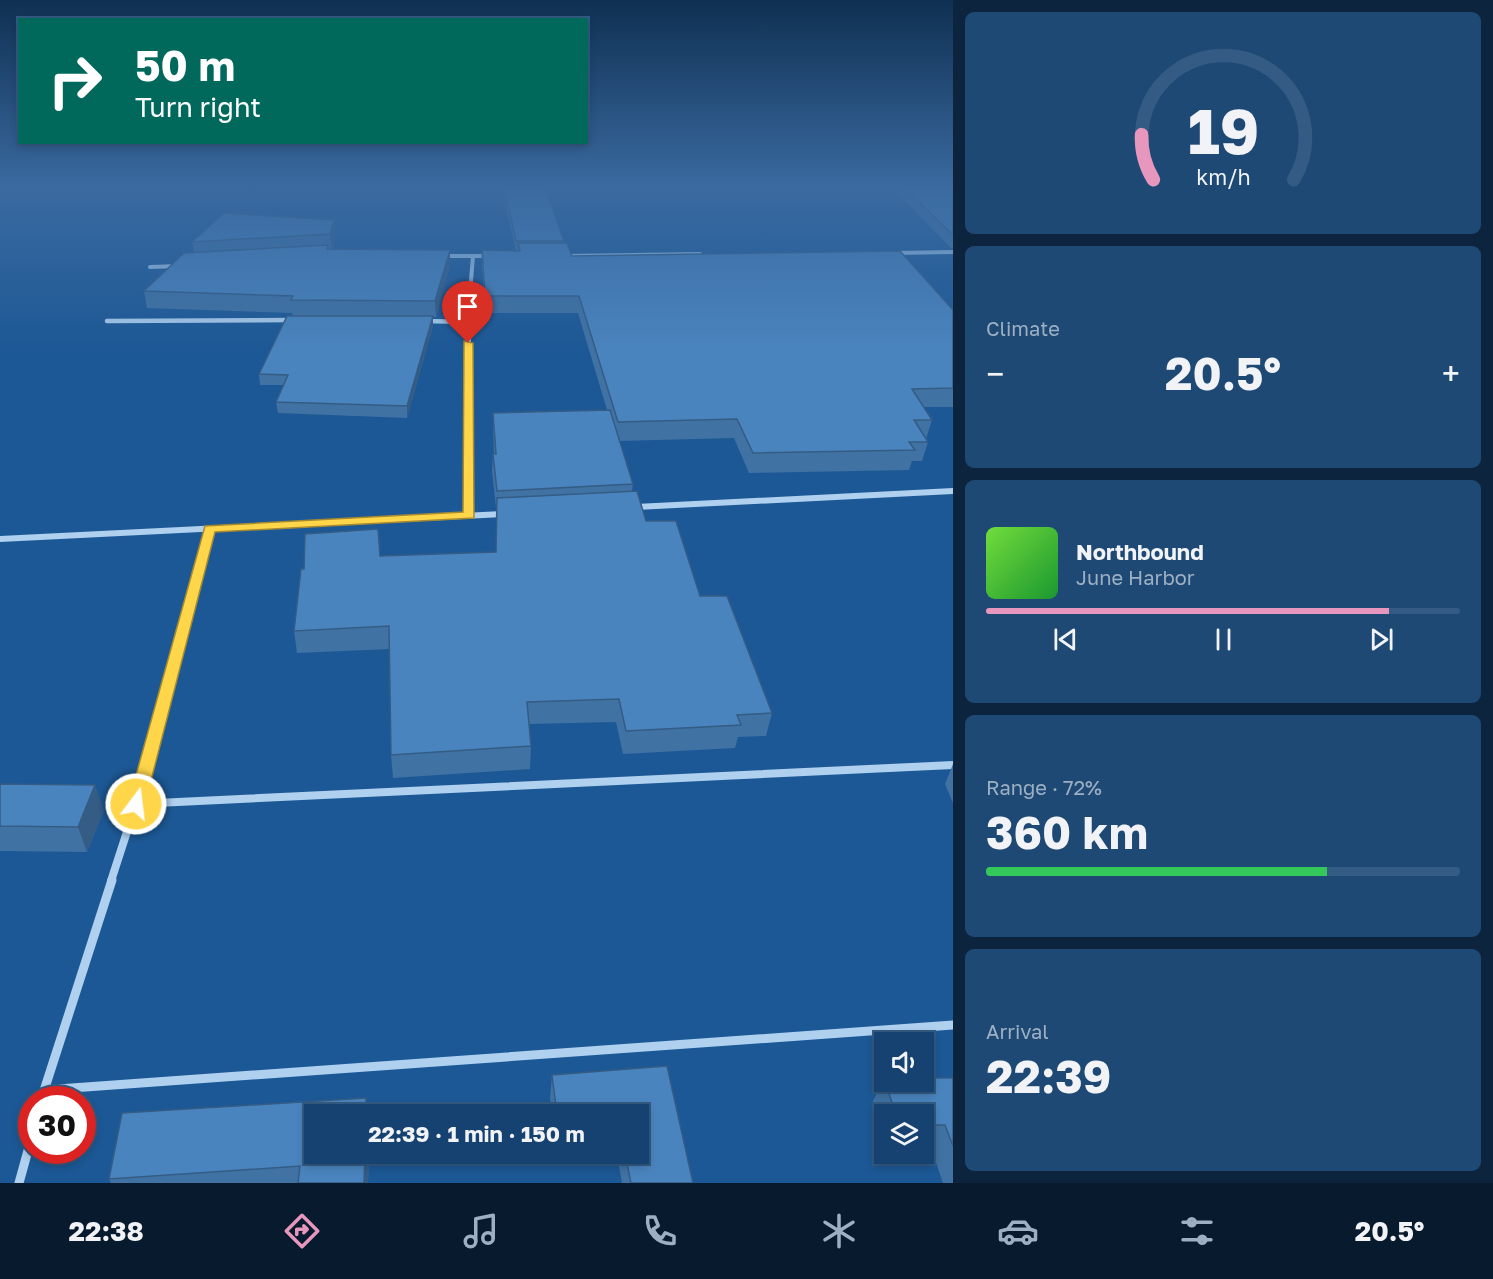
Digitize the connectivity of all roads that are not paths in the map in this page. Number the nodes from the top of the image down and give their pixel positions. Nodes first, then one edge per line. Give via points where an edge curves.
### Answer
1 (953, 252) edge
2 (883, 253) edge
3 (707, 254) edge
4 (439, 256) edge
5 (473, 256) junction
6 (496, 256) edge
7 (555, 256) edge
8 (185, 265) edge
9 (150, 267) dead end
10 (295, 320) edge
11 (107, 321) dead end
12 (422, 321) edge
13 (467, 322) junction
14 (953, 491) edge
15 (623, 508) edge
16 (517, 513) edge
17 (470, 516) junction
18 (209, 529) junction
19 (0, 538) edge
20 (953, 765) edge
21 (136, 804) junction
22 (953, 1025) edge
23 (46, 1086) edge
24 (96, 1091) edge
25 (24, 1164) edge
26 (19, 1183) edge

1 - 2 street
3 - 7 street
4 - 5 street
5 - 6 street
5 - 13 street
8 - 9 street
10 - 11 street
12 - 13 street
13 - 17 street
14 - 15 street
16 - 17 street
17 - 18 street
18 - 19 street
18 - 21 street
20 - 21 street
21 - 23 street
22 - 24 street
25 - 26 street

